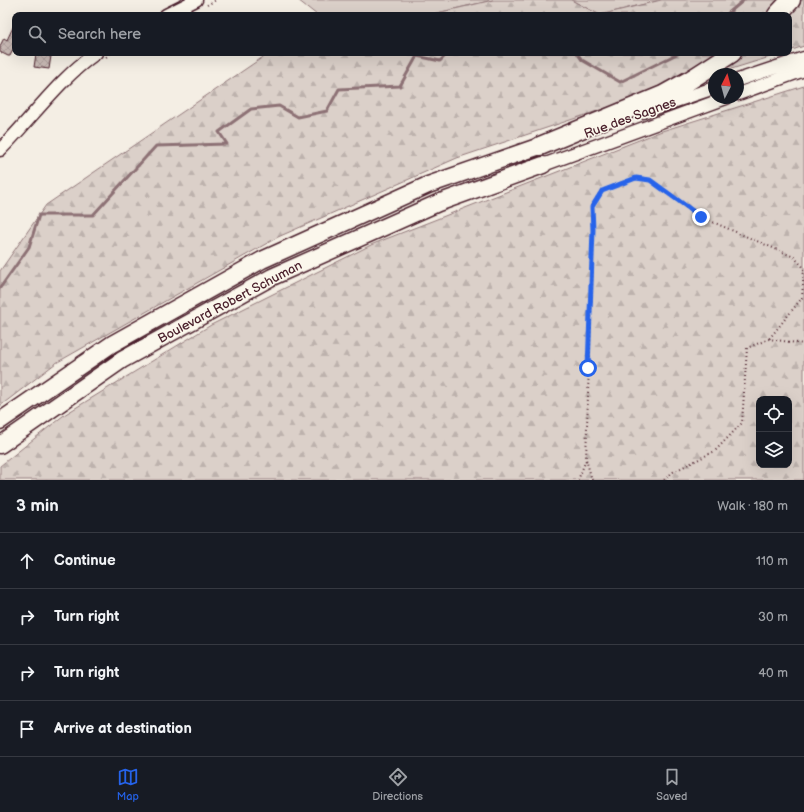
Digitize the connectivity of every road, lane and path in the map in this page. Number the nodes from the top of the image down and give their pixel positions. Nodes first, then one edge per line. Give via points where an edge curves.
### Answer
1 (196, 0) edge
2 (791, 0) edge
3 (172, 12) edge
4 (780, 12) edge
5 (92, 56) edge
6 (727, 56) edge
7 (804, 58) edge
8 (804, 70) edge
9 (744, 78) edge
10 (708, 90) edge
11 (744, 92) edge
12 (710, 104) edge
13 (540, 146) junction
14 (0, 150) edge
15 (543, 165) joint
16 (769, 339) junction
17 (804, 344) edge
18 (0, 421) edge
19 (0, 445) edge
20 (586, 459) junction
21 (578, 480) edge
22 (592, 480) edge
23 (664, 480) edge

1 - 3 street
2 - 4 highway
5 - 14 street via 59,84
6 - 13 highway via 663,95
7 - 9 street
8 - 11 street
10 - 13 street, Rue des Sagnes
12 - 15 street, Rue des Sagnes
13 - 18 main road, Boulevard Robert Schuman via 428,185 262,260 112,344
15 - 19 main road, Boulevard Robert Schuman via 438,203 272,277 122,360
16 - 17 path
16 - 20 path via 802,298 804,268 794,257 701,217 650,180 636,178 602,191 592,207
16 - 23 path via 747,348 742,423 715,451 673,472
20 - 21 path
20 - 22 path

